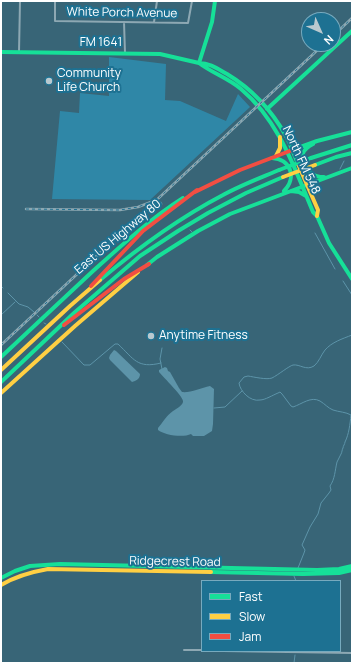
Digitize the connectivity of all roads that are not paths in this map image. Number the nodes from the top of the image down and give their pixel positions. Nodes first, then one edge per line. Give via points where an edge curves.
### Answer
1 (20, 1) edge
2 (55, 1) edge
3 (157, 1) edge
4 (192, 1) edge
5 (215, 1) edge
6 (124, 22) junction
7 (154, 22) junction
8 (352, 32) edge
9 (1, 52) edge
10 (19, 52) junction
11 (125, 53) junction
12 (199, 63) junction
13 (266, 110) junction
14 (352, 132) edge
15 (279, 135) junction
16 (318, 141) junction
17 (352, 145) edge
18 (292, 150) junction
19 (287, 152) junction
20 (352, 152) edge
21 (273, 157) junction
22 (352, 168) edge
23 (325, 177) junction
24 (307, 184) junction
25 (302, 186) junction
26 (198, 190) junction
27 (287, 191) junction
28 (281, 194) junction
29 (306, 196) junction
30 (317, 216) junction
31 (149, 264) junction
32 (352, 279) edge
33 (88, 290) junction
34 (47, 338) junction
35 (1, 357) edge
36 (1, 370) edge
37 (1, 382) edge
38 (1, 393) edge
39 (352, 566) edge
40 (352, 570) edge
41 (294, 571) junction
42 (301, 572) junction
43 (1, 578) edge
44 (1, 585) edge
45 (184, 650) dead end
46 (201, 650) edge
47 (288, 652) edge
48 (352, 653) edge

1 - 10 street
2 - 6 street, White Porch Avenue via 55,21
3 - 7 street
4 - 7 street, White Porch Avenue via 188,23
5 - 12 main road via 212,22
6 - 7 street, White Porch Avenue
6 - 11 street
8 - 13 main road
9 - 10 main road, FM 1641 / FM 1641
10 - 11 main road, FM 1641 / FM 1641
11 - 12 main road, FM 1641 / FM 1641 via 167,55
12 - 13 main road, North FM 548 via 240,88
13 - 15 main road, North FM 548
13 - 18 main road, North FM 548 via 284,132
14 - 16 main road, East US Highway 80
15 - 19 main road, North FM 548
15 - 21 main road via 280,148
16 - 18 main road, East US Highway 80
16 - 23 main road via 304,151 303,160 309,173
17 - 33 main road, bridge via 279,170 226,194 172,225
18 - 19 main road, East US Highway 80
18 - 24 main road, North FM 548
19 - 21 main road, East US Highway 80
19 - 25 main road, North FM 548
20 - 34 main road, bridge via 246,193 178,231 116,276
21 - 26 main road, East US Highway 80 via 227,175
21 - 28 main road via 283,161 290,173 289,186
22 - 23 main road
23 - 24 main road
24 - 25 main road
24 - 30 main road, North FM 548 via 318,210
25 - 27 main road
25 - 29 main road, North FM 548
26 - 33 main road via 143,231
26 - 35 main road, East US Highway 80 via 167,208 126,241
27 - 28 main road
27 - 29 main road
28 - 31 main road via 216,221
29 - 30 main road, North FM 548
30 - 32 main road, North FM 548 via 329,243
31 - 34 main road via 124,279
31 - 38 main road via 94,309
33 - 36 main road
34 - 37 main road
39 - 42 main road, Ridgecrest Road
40 - 42 main road, Ridgecrest Road via 339,573
41 - 42 main road, Ridgecrest Road
41 - 43 main road, Ridgecrest Road via 60,564 30,566
41 - 44 main road, Ridgecrest Road via 48,569 29,572
45 - 46 street
47 - 48 street

